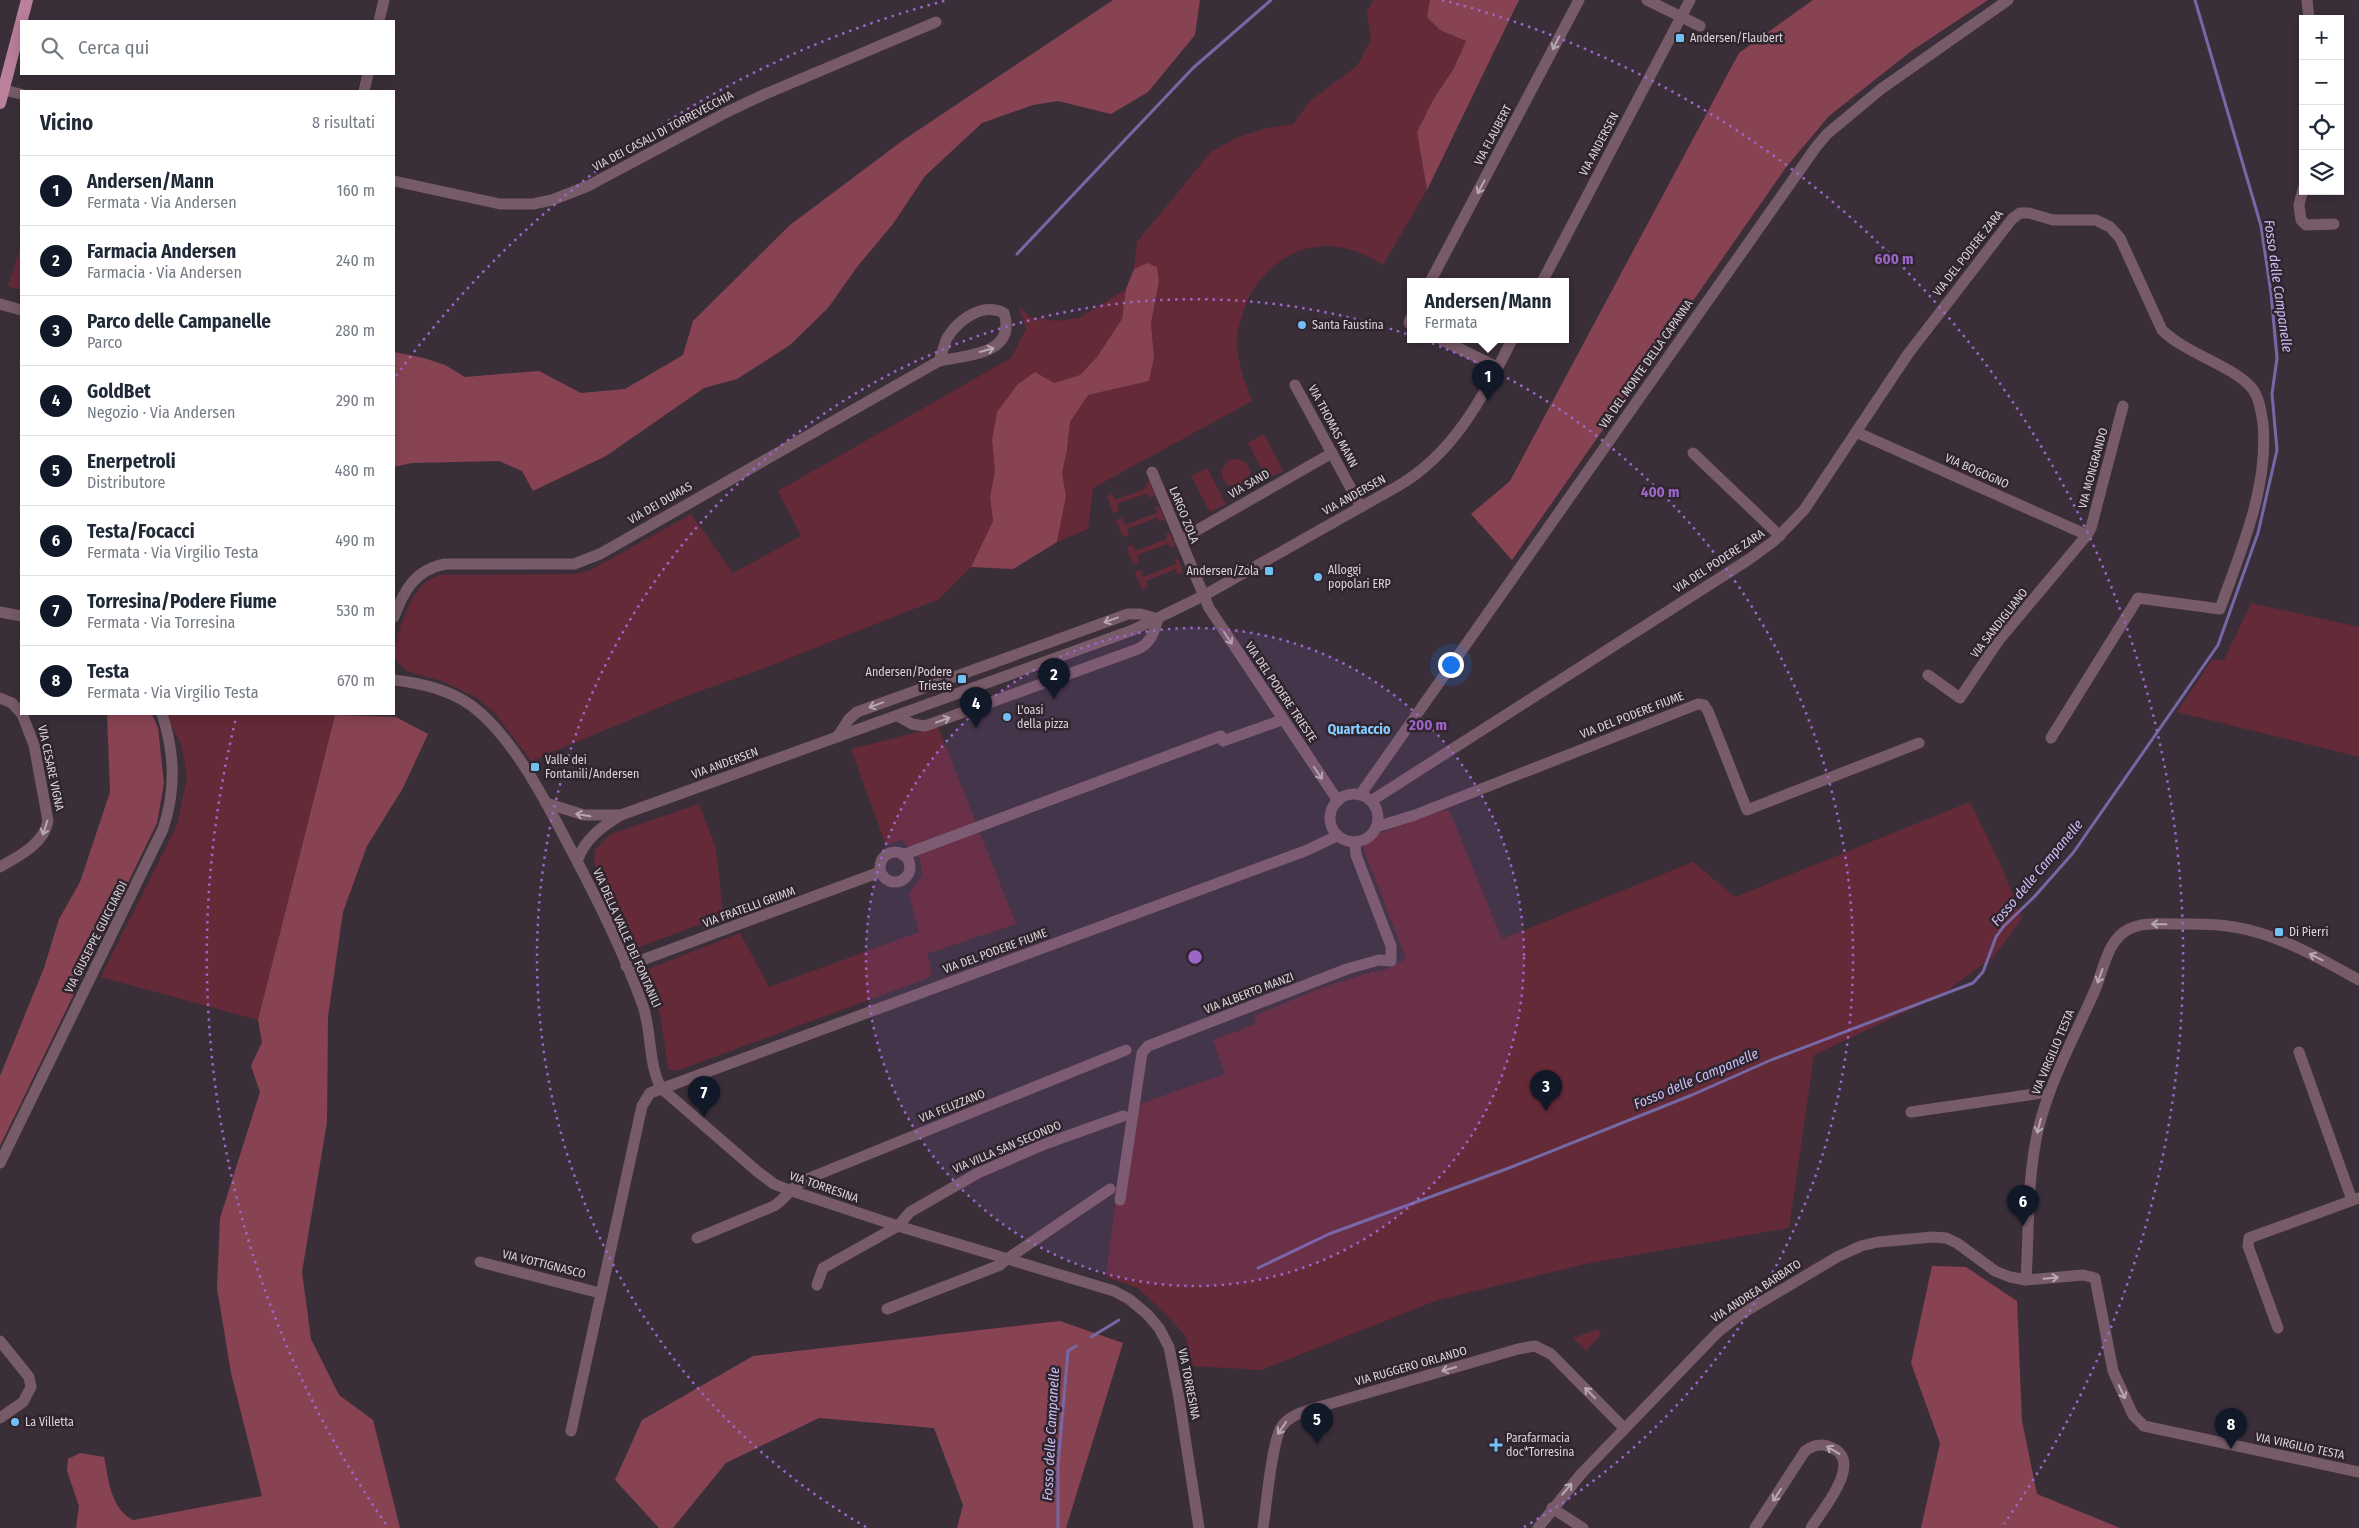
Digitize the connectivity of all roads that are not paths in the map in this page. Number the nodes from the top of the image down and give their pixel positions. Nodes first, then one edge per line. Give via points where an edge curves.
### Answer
1 (27, 0) edge
2 (384, 0) edge
3 (1579, 0) edge
4 (1647, 0) edge
5 (1690, 0) edge
6 (2008, 0) edge
7 (2307, 0) edge
8 (2309, 15) edge
9 (1680, 17) junction
10 (20, 20) edge
11 (379, 20) edge
12 (20, 21) edge
13 (936, 22) dead end
14 (1700, 26) dead end
15 (5, 65) edge
16 (368, 75) edge
17 (364, 90) edge
18 (20, 94) edge
19 (2, 97) edge
20 (395, 181) edge
21 (2302, 195) edge
22 (2334, 224) dead end
23 (1432, 278) edge
24 (1544, 278) edge
25 (0, 304) edge
26 (20, 310) edge
27 (1448, 343) edge
28 (1510, 343) edge
29 (939, 361) junction
30 (1498, 367) junction
31 (1295, 386) dead end
32 (2123, 406) dead end
33 (1856, 432) junction
34 (1332, 453) junction
35 (1693, 453) dead end
36 (1152, 472) dead end
37 (1361, 507) junction
38 (2087, 535) junction
39 (1780, 536) junction
40 (1180, 540) junction
41 (1203, 596) junction
42 (0, 612) edge
43 (395, 615) edge
44 (20, 616) edge
45 (1158, 619) junction
46 (1928, 675) dead end
47 (395, 680) edge
48 (0, 698) edge
49 (20, 711) edge
50 (23, 715) edge
51 (162, 715) edge
52 (898, 716) junction
53 (1279, 722) dead end
54 (838, 736) junction
55 (2051, 738) dead end
56 (1919, 743) dead end
57 (1360, 795) junction
58 (1338, 801) junction
59 (1371, 801) junction
60 (546, 803) junction
61 (621, 815) junction
62 (1376, 827) junction
63 (1338, 836) junction
64 (1354, 842) junction
65 (903, 855) junction
66 (577, 861) junction
67 (0, 867) edge
68 (880, 872) junction
69 (626, 966) junction
70 (2359, 980) edge
71 (1126, 1050) dead end
72 (2299, 1052) dead end
73 (660, 1088) junction
74 (2049, 1092) junction
75 (1911, 1112) dead end
76 (1123, 1116) dead end
77 (0, 1163) edge
78 (1110, 1189) dead end
79 (790, 1190) junction
80 (2356, 1199) edge
81 (1120, 1200) dead end
82 (898, 1226) junction
83 (697, 1238) dead end
84 (1007, 1258) junction
85 (480, 1262) dead end
86 (2026, 1280) junction
87 (817, 1285) dead end
88 (600, 1293) junction
89 (887, 1309) dead end
90 (2278, 1328) dead end
91 (0, 1341) edge
92 (0, 1418) edge
93 (1624, 1428) junction
94 (571, 1431) dead end
95 (2359, 1472) edge
96 (1552, 1508) junction
97 (1199, 1528) edge
98 (1263, 1528) edge
99 (1538, 1528) edge
100 (1583, 1528) edge
101 (1755, 1528) edge
102 (1811, 1528) edge

1 - 10 main road
2 - 11 street
3 -> 23 street, VIA FLAUBERT
4 - 9 street
5 - 9 street, VIA ANDERSEN
6 - 57 street, VIA DEL MONTE DELLA CAPANNA via 1881,88 1816,147
7 - 8 street
9 - 14 street
9 - 24 street, VIA ANDERSEN
12 - 15 main road
13 - 20 street, VIA DEI CASALI DI TORREVECCHIA via 763,95 588,186 552,200 533,204 500,204
15 - 19 main road
16 - 17 street
18 - 19 street
21 - 22 street via 2300,220 2306,224
25 - 26 street
27 - 30 street
28 - 30 street, VIA ANDERSEN
29 -> 29 street, VIA DEI DUMAS via 997,347 1008,326 1004,313 996,309 976,311 948,338
29 - 43 street, VIA DEI DUMAS via 583,562 437,566 423,572 407,587
30 - 37 street, VIA ANDERSEN via 1469,418 1439,456 1416,475
31 - 34 street, VIA THOMAS MANN
32 - 38 street, VIA MONGRANDO
33 - 38 street, VIA BOGOGNO
33 - 39 street, VIA DEL PODERE ZARA via 1804,510
33 - 55 street, VIA DEL PODERE ZARA via 1908,354 2012,219 2029,213 2053,220 2096,220 2110,227 2120,238 2162,330 2252,388 2261,409 2265,456 2248,529 2220,610 2138,598
34 - 37 street, VIA THOMAS MANN
34 - 40 street, VIA SAND
35 - 39 street
36 - 40 street, LARGO ZOLA
37 - 41 street, VIA ANDERSEN
38 - 46 street, VIA SANDIGLIANO via 1999,640 1960,698
39 - 59 street, VIA DEL PODERE ZARA via 1748,560
40 - 41 street, LARGO ZOLA
41 - 45 street, VIA ANDERSEN
41 -> 58 street, VIA DEL PODERE TRIESTE
42 - 44 street
45 - 52 street, VIA ANDERSEN
52 -> 45 street via 924,726 1138,649 1152,637
45 -> 54 street via 1128,614 987,664 857,712 848,719
47 - 60 street, VIA DELLA VALLE DEI FONTANILI via 441,690 476,710 501,736
48 - 49 street, VIA CESARE VIGNA
50 -> 67 street, VIA CESARE VIGNA via 34,745 48,821 38,841
51 - 77 street, VIA GIUSEPPE GUICCIARDI via 170,743 173,773 170,805 163,829
52 - 54 street, VIA ANDERSEN
53 - 65 street via 1224,741 1221,736
54 - 61 street, VIA ANDERSEN
56 - 62 street, VIA DEL PODERE FIUME via 1747,810 1708,711 1704,705 1698,704
57 - 58 street via 1348,795
57 - 59 street
58 - 63 street via 1330,818
59 - 62 street via 1378,816
61 -> 60 street, VIA ANDERSEN via 584,816
60 - 66 street, VIA DELLA VALLE DEI FONTANILI
61 - 66 street, VIA ANDERSEN via 592,836
62 - 64 street via 1367,838
63 - 64 street
63 - 73 street, VIA DEL PODERE FIUME via 1306,851
64 - 81 street, VIA ALBERTO MANZI via 1390,946 1391,961 1379,960 1347,970 1148,1046 1142,1053
65 - 68 street via 894,852 885,856 880,863
65 - 68 street via 909,863 906,877 892,882
66 - 69 street, VIA DELLA VALLE DEI FONTANILI
68 - 69 street, VIA FRATELLI GRIMM
69 - 73 street, VIA DELLA VALLE DEI FONTANILI via 646,1014 654,1070
70 -> 74 street, VIA VIRGILIO TESTA via 2304,951 2246,929 2219,925 2145,924 2122,933 2109,951
71 - 79 street, VIA FELIZZANO via 796,1183
72 - 80 street
73 - 79 street, VIA TORRESINA via 764,1177
73 - 88 street via 648,1095 642,1106
74 - 75 street
74 -> 86 street, VIA VIRGILIO TESTA via 2038,1129 2030,1181
76 - 82 street, VIA VILLA SAN SECONDO via 978,1173 910,1212
78 - 84 street
79 - 82 street, VIA TORRESINA
79 - 83 street, VIA FELIZZANO via 774,1206
80 - 90 street via 2248,1239
82 - 84 street, VIA TORRESINA
82 - 87 street, VIA VILLA SAN SECONDO via 822,1268
84 - 89 street via 1000,1265
84 - 97 street, VIA TORRESINA via 1119,1293 1143,1309 1159,1328 1173,1364
85 - 88 street, VIA VOTTIGNASCO
86 - 93 street, VIA ANDREA BARBATO via 1996,1271 1957,1242 1946,1238 1926,1237 1861,1246 1837,1257 1728,1323
86 -> 95 street, VIA VIRGILIO TESTA via 2083,1275 2095,1278 2113,1371 2130,1410 2142,1425 2153,1430
88 - 94 street
91 - 92 street via 29,1377 31,1387 23,1402
96 -> 93 street, VIA ANDREA BARBATO
93 -> 98 street, VIA RUGGERO ORLANDO via 1551,1354 1535,1346 1518,1349 1290,1418 1280,1427 1275,1442
96 - 99 street, VIA ANDREA BARBATO
96 - 100 street
102 -> 101 street via 1844,1474 1842,1455 1827,1446 1815,1446 1805,1451

